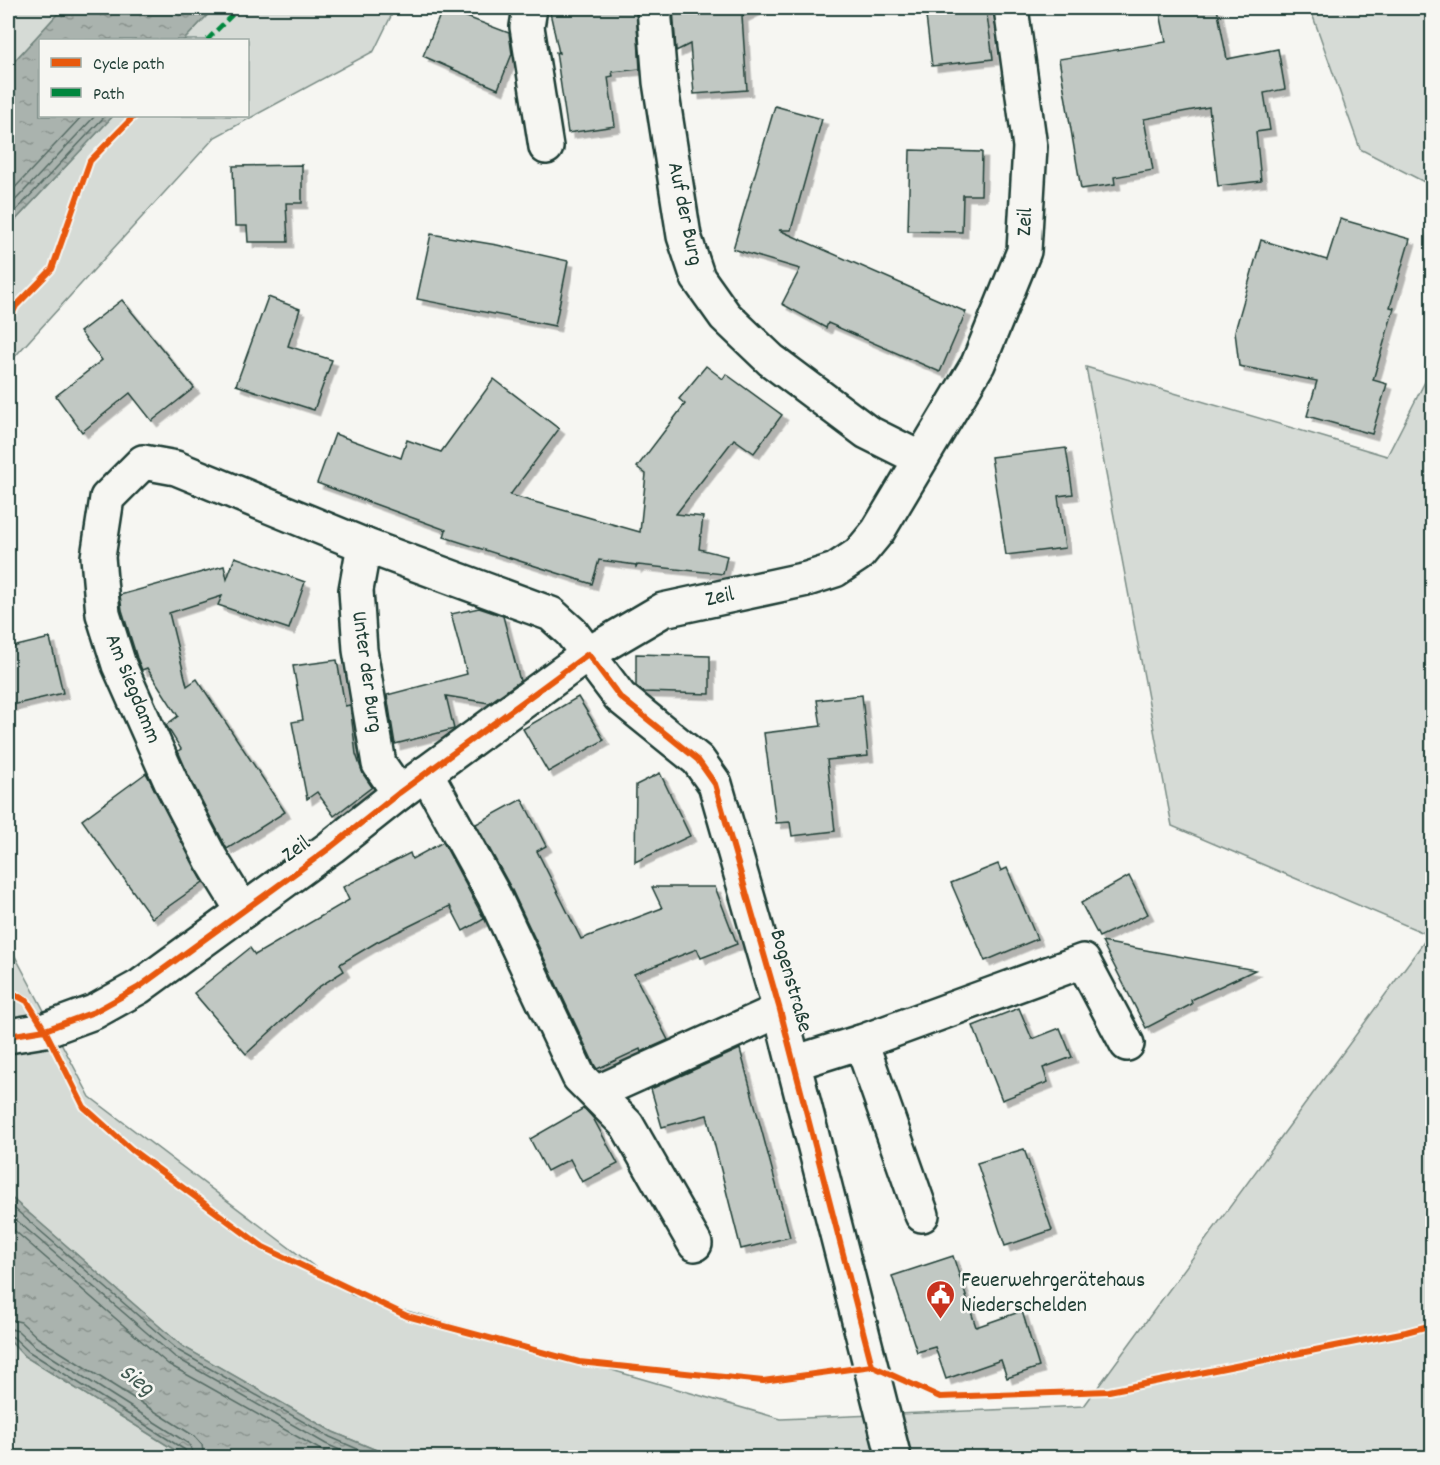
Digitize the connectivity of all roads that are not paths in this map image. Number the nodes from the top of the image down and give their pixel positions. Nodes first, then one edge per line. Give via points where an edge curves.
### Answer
1 (530, 8) edge
2 (654, 8) edge
3 (1011, 8) edge
4 (546, 147) dead end
5 (919, 458) junction
6 (364, 545) junction
7 (588, 654) junction
8 (426, 773) junction
9 (399, 793) junction
10 (243, 911) junction
11 (780, 1010) junction
12 (8, 1036) edge
13 (861, 1042) junction
14 (1127, 1044) dead end
15 (794, 1063) junction
16 (596, 1093) junction
17 (922, 1215) dead end
18 (695, 1244) dead end
19 (894, 1458) edge

1 - 4 street via 527,27
2 - 5 street, Auf der Burg via 660,82 684,236 698,278 725,316 780,368 867,432
3 - 5 street, Zeil via 1030,147 1024,251 978,364
5 - 7 street, Zeil via 878,531 859,554 835,570 663,610
6 - 7 street via 551,614
6 - 9 street, Unter der Burg via 356,590 360,650 379,764
6 - 10 street, Am Siegdamm via 176,468 143,462 107,498 99,556 103,614 119,664 171,782
7 - 8 street, Zeil
7 - 11 street, Bogenstraße via 620,697 698,760 715,784
8 - 9 street, Zeil
8 - 16 street via 494,896 579,1077
9 - 10 street, Zeil
10 - 12 street, Zeil via 139,987 94,1012 45,1030
11 - 15 street, Bogenstraße
11 - 16 street, Bogenstraße
13 - 14 street via 1083,961
13 - 15 street
13 - 17 street
15 - 19 street, Bogenstraße
16 - 18 street via 627,1125

